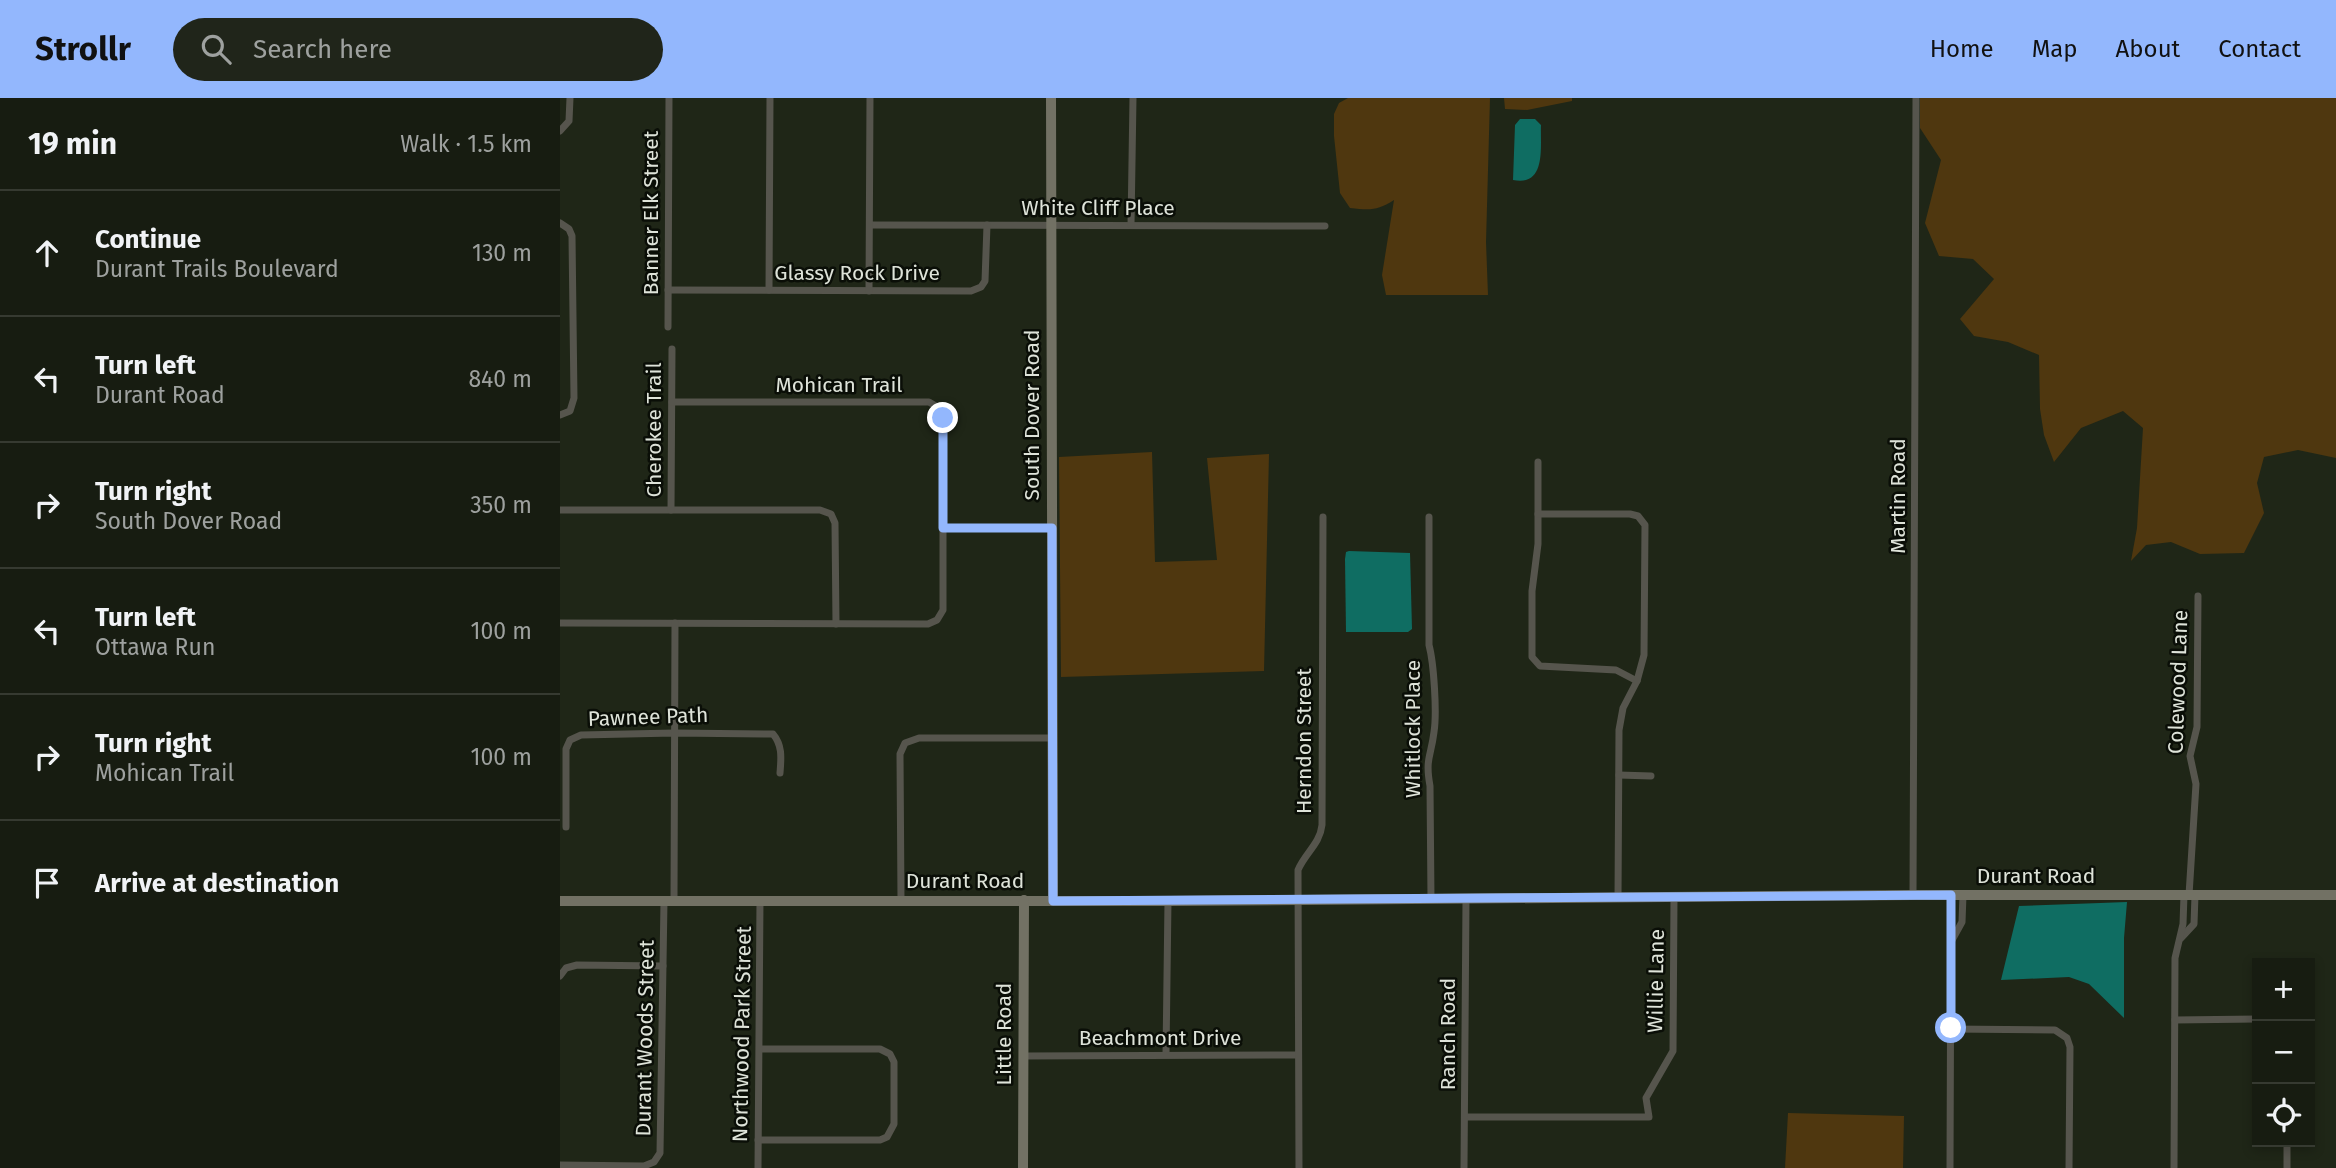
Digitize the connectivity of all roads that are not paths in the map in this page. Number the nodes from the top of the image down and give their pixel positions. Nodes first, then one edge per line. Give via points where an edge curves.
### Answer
1 (570, 98) edge
2 (669, 98) edge
3 (770, 98) edge
4 (870, 98) edge
5 (1051, 98) edge
6 (1133, 98) edge
7 (1916, 98) edge
8 (560, 131) edge
9 (560, 223) edge
10 (870, 225) junction
11 (987, 225) junction
12 (1051, 225) junction
13 (1131, 225) junction
14 (1325, 226) dead end
15 (668, 290) junction
16 (769, 290) junction
17 (869, 291) junction
18 (668, 327) dead end
19 (672, 349) dead end
20 (672, 402) junction
21 (560, 415) edge
22 (1538, 462) dead end
23 (560, 510) edge
24 (671, 510) junction
25 (1538, 514) junction
26 (1323, 517) dead end
27 (1429, 517) dead end
28 (943, 528) junction
29 (1052, 528) junction
30 (2198, 596) dead end
31 (560, 623) edge
32 (674, 623) junction
33 (836, 624) junction
34 (1637, 681) junction
35 (674, 733) junction
36 (1053, 738) junction
37 (780, 774) dead end
38 (1619, 775) junction
39 (1651, 776) dead end
40 (566, 827) dead end
41 (1913, 895) junction
42 (1957, 895) junction
43 (2189, 895) junction
44 (2336, 895) edge
45 (1618, 898) junction
46 (1674, 898) junction
47 (1298, 899) junction
48 (1431, 899) junction
49 (760, 900) junction
50 (901, 900) junction
51 (1024, 900) junction
52 (1466, 900) junction
53 (560, 901) edge
54 (669, 901) junction
55 (1053, 901) junction
56 (1168, 901) junction
57 (1951, 943) junction
58 (663, 966) junction
59 (560, 975) edge
60 (2252, 1019) edge
61 (2175, 1020) junction
62 (1951, 1028) junction
63 (760, 1049) junction
64 (1166, 1054) junction
65 (1297, 1055) junction
66 (1023, 1056) junction
67 (1465, 1117) junction
68 (758, 1140) junction
69 (2287, 1147) edge
70 (560, 1165) edge
71 (758, 1168) edge
72 (1023, 1168) edge
73 (1299, 1168) edge
74 (1464, 1168) edge
75 (1950, 1168) edge
76 (2069, 1168) edge
77 (2174, 1168) edge
78 (2287, 1168) edge

1 - 8 street via 569,121
2 - 15 street, Banner Elk Street
3 - 16 street
4 - 10 street
5 - 12 street, South Dover Road
6 - 13 street
7 - 41 street, Martin Road
9 - 21 street via 572,236 574,398 570,411
10 - 11 street, White Cliff Place
10 - 17 street
11 - 12 street, White Cliff Place
11 - 17 street, Glassy Rock Drive via 985,281 976,290
12 - 13 street, White Cliff Place
12 - 29 street, South Dover Road
13 - 14 street, White Cliff Place
15 - 16 street, Glassy Rock Drive
15 - 18 street, Banner Elk Street
16 - 17 street, Glassy Rock Drive
19 - 20 street, Cherokee Trail
20 - 24 street, Cherokee Trail
20 - 28 street, Mohican Trail via 929,402 939,408 943,418
22 - 25 street
23 - 24 street
24 - 33 street via 820,510 831,514 835,523
25 - 34 street via 1532,657 1540,666 1616,670
25 - 34 street via 1630,514 1643,520 1646,630
26 - 47 street, Herndon Street via 1322,825 1298,870
27 - 48 street, Whitlock Place via 1434,732 1426,768
28 - 29 street
28 - 33 street, Mohican Trail via 943,610 937,620 928,624
29 - 36 street, South Dover Road
30 - 43 street, Colewood Lane via 2197,727 2190,756 2196,784
31 - 32 street, Mohican Trail
32 - 33 street, Mohican Trail
32 - 35 street
34 - 38 street via 1620,720
35 - 37 street, Pawnee Path via 773,734 779,741
35 - 40 street, Pawnee Path via 581,735 570,740 566,749
35 - 54 street
36 - 50 street via 919,738 905,743 901,754
36 - 55 street, South Dover Road
38 - 39 street
38 - 45 street
41 - 42 street, Durant Road
41 - 46 street, Durant Road
42 - 43 street, Durant Road
42 - 57 street
42 - 57 street via 1962,922
43 - 44 street, Durant Road
43 - 61 street, Colewood Lane via 2194,924 2181,939 2175,958
45 - 46 street, Durant Road
45 - 52 street, Durant Road
46 - 67 street, Willie Lane via 1672,1051 1646,1098 1649,1117
47 - 48 street, Durant Road
47 - 56 street, Durant Road
47 - 65 street, Herndon Street
48 - 52 street, Durant Road
49 - 50 street, Durant Road
49 - 54 street, Durant Road
49 - 63 street, Northwood Park Street
50 - 51 street, Durant Road
51 - 55 street, Durant Road
51 - 66 street, Little Road
52 - 67 street, Ranch Road
53 - 54 street, Durant Road
54 - 58 street, Durant Woods Street
55 - 56 street, Durant Road
56 - 64 street
57 - 62 street
58 - 59 street via 571,965
58 - 70 street, Durant Woods Street via 660,1153 654,1163 644,1166
60 - 61 street
61 - 77 street, Colewood Lane
62 - 75 street
62 - 76 street via 2055,1030 2067,1038
63 - 68 street, Northwood Park Street
63 - 68 street via 886,1051 894,1062 894,1124 880,1140
64 - 65 street, Beachmont Drive
64 - 66 street, Beachmont Drive
65 - 73 street, Herndon Street
66 - 72 street, Little Road
67 - 74 street, Ranch Road
68 - 71 street, Northwood Park Street
69 - 78 street

